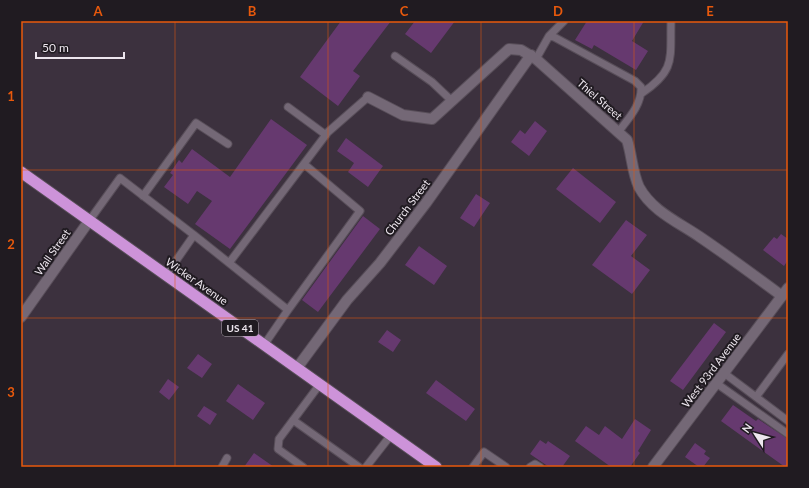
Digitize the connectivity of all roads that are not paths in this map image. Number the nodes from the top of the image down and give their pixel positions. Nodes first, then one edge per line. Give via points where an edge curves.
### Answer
1 (564, 21) edge
2 (671, 21) edge
3 (549, 36) junction
4 (395, 56) dead end
5 (534, 57) junction
6 (642, 93) junction
7 (368, 97) joint
8 (452, 101) junction
9 (288, 107) dead end
10 (619, 131) junction
11 (326, 135) junction
12 (228, 144) dead end
13 (304, 164) junction
14 (21, 172) edge
15 (143, 196) junction
16 (89, 221) junction
17 (194, 235) junction
18 (229, 263) junction
19 (166, 275) junction
20 (785, 292) edge
21 (288, 310) junction
22 (21, 317) edge
23 (264, 345) junction
24 (788, 354) edge
25 (297, 368) junction
26 (724, 373) junction
27 (716, 383) junction
28 (320, 384) junction
29 (756, 397) junction
30 (293, 420) junction
31 (788, 421) edge
32 (788, 434) edge
33 (391, 435) junction
34 (227, 458) dead end
35 (370, 466) edge
36 (222, 467) edge
37 (303, 467) edge
38 (359, 467) edge
39 (436, 467) edge
40 (473, 467) edge
41 (506, 467) edge
42 (530, 467) edge
43 (540, 467) edge
44 (653, 467) edge

1 - 3 lane
2 - 6 lane via 670,65 658,82
3 - 5 lane
3 - 6 lane via 558,38 635,81 641,87
4 - 8 lane via 432,82
5 - 8 street, Thiel Street via 521,50 509,49
5 - 10 street, Thiel Street
5 - 25 street, Church Street via 426,203
6 - 10 lane via 634,111
7 - 8 street, Thiel Street via 403,115 432,119
7 - 11 lane
9 - 11 lane
10 - 20 street, Thiel Street via 627,140 639,187 656,209
11 - 13 lane
12 - 15 lane via 196,123
13 - 18 lane
13 - 21 lane via 360,211
14 - 16 highway, Wicker Avenue / US 41
15 - 16 lane via 120,178
15 - 17 lane
16 - 19 highway, Wicker Avenue / US 41
16 - 22 street, Wall Street
17 - 18 lane
17 - 19 lane
18 - 21 lane
19 - 23 highway, Wicker Avenue / US 41
20 - 26 street, West 93rd Avenue
21 - 23 lane
23 - 25 highway, Wicker Avenue / US 41
24 - 29 lane
25 - 28 highway, Wicker Avenue / US 41
26 - 27 street, West 93rd Avenue
26 - 29 lane
27 - 32 lane
27 - 44 street, West 93rd Avenue
28 - 30 lane
28 - 33 highway, Wicker Avenue / US 41
29 - 31 lane
30 - 37 lane via 279,439 278,449
30 - 38 lane
33 - 35 lane
33 - 39 highway, Wicker Avenue / US 41
34 - 36 lane
40 - 41 lane via 484,452
42 - 43 lane via 535,464

